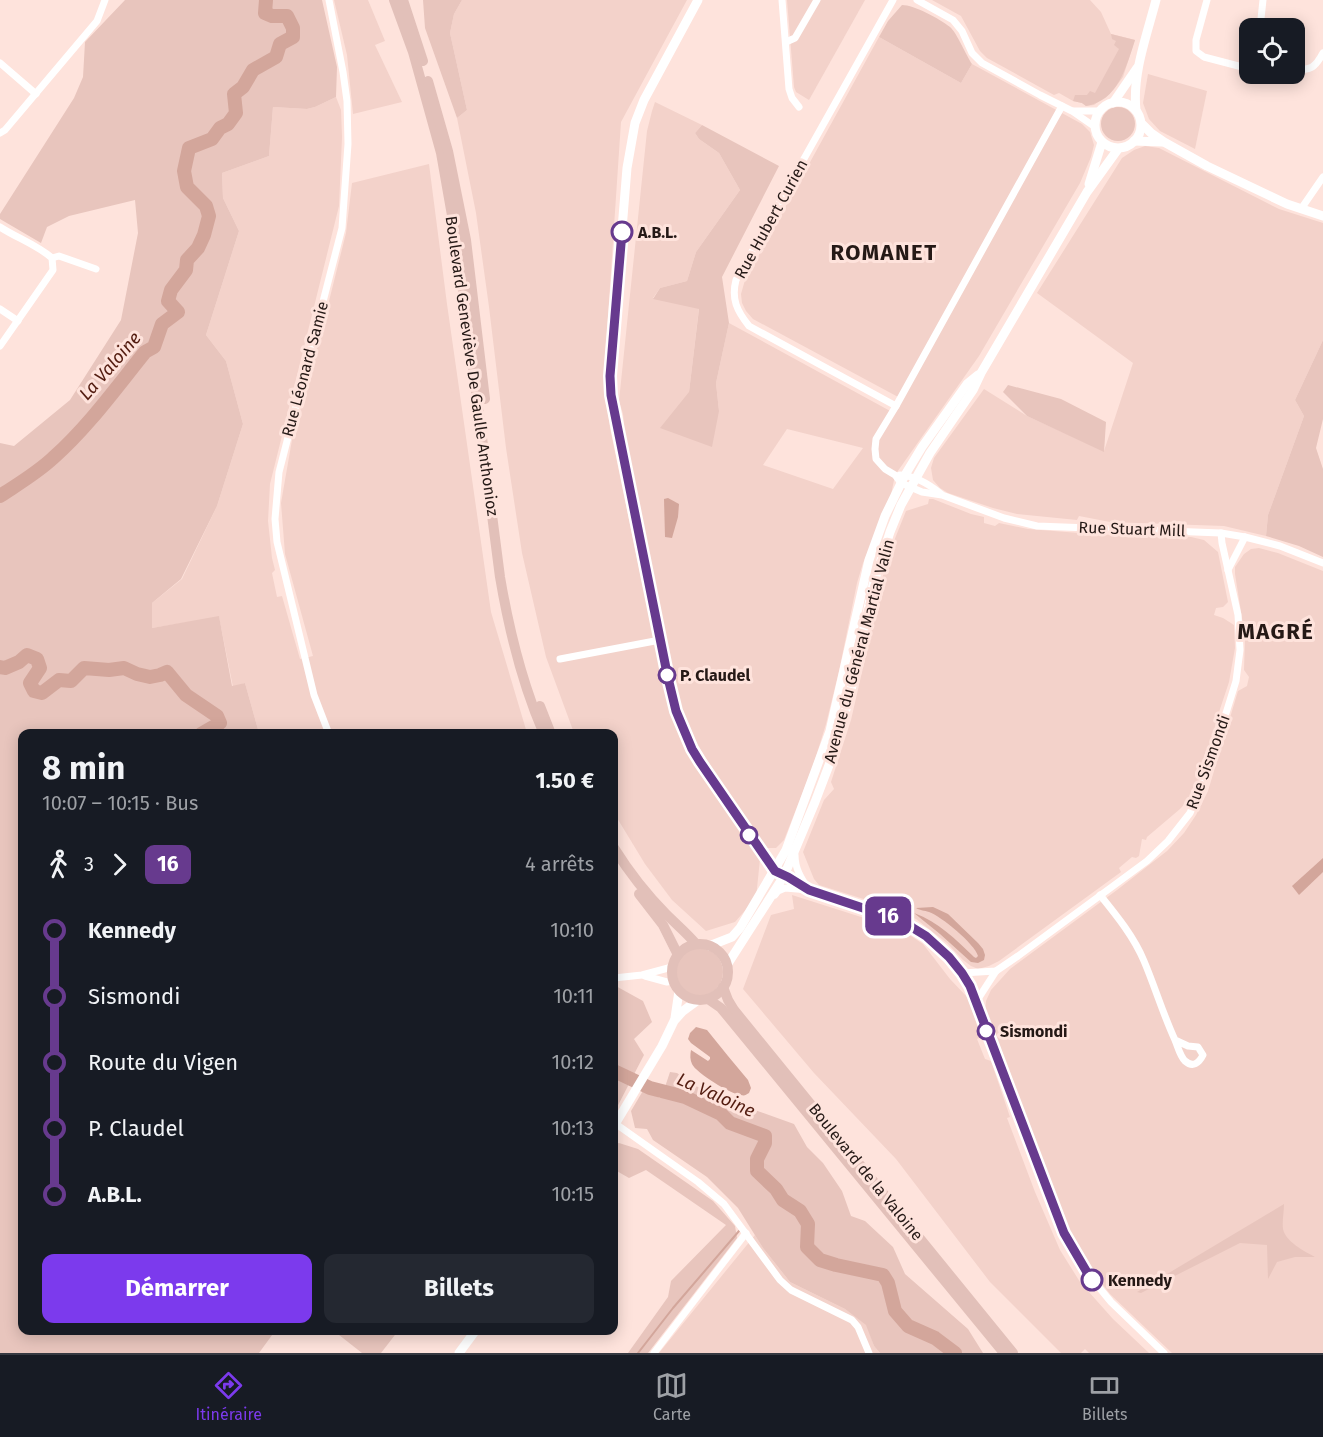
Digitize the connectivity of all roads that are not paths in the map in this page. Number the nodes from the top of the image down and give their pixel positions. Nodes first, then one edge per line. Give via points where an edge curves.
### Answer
1 (105, 0) edge
2 (329, 0) edge
3 (394, 0) edge
4 (403, 0) edge
5 (698, 0) edge
6 (782, 0) edge
7 (817, 0) edge
8 (893, 0) edge
9 (917, 0) edge
10 (1156, 0) edge
11 (1207, 0) edge
12 (1263, 0) edge
13 (1261, 18) edge
14 (786, 42) junction
15 (1323, 53) edge
16 (0, 63) edge
17 (1140, 63) junction
18 (1239, 66) edge
19 (1305, 70) edge
20 (36, 94) junction
21 (1113, 103) junction
22 (1062, 106) junction
23 (799, 107) dead end
24 (1136, 110) junction
25 (1072, 111) junction
26 (1100, 111) junction
27 (1142, 124) junction
28 (1095, 127) junction
29 (0, 133) edge
30 (1134, 141) junction
31 (1102, 142) junction
32 (1164, 142) junction
33 (1118, 148) junction
34 (1323, 177) edge
35 (1087, 192) junction
36 (1301, 209) junction
37 (1323, 216) edge
38 (0, 227) edge
39 (52, 258) junction
40 (96, 269) dead end
41 (0, 309) edge
42 (18, 321) junction
43 (0, 346) edge
44 (896, 406) junction
45 (905, 480) junction
46 (1221, 533) junction
47 (1245, 537) junction
48 (1323, 563) edge
49 (1228, 570) junction
50 (660, 640) junction
51 (560, 659) dead end
52 (327, 729) edge
53 (542, 729) edge
54 (549, 729) edge
55 (795, 853) junction
56 (618, 854) edge
57 (618, 866) edge
58 (775, 871) junction
59 (783, 878) junction
60 (795, 888) junction
61 (809, 890) junction
62 (1100, 895) junction
63 (766, 904) junction
64 (696, 944) junction
65 (709, 946) junction
66 (678, 955) junction
67 (727, 965) junction
68 (672, 967) junction
69 (996, 971) junction
70 (962, 973) junction
71 (642, 975) junction
72 (618, 978) edge
73 (673, 981) junction
74 (723, 987) junction
75 (679, 991) junction
76 (703, 1000) junction
77 (976, 1002) junction
78 (674, 1021) junction
79 (1175, 1040) dead end
80 (618, 1120) edge
81 (618, 1127) edge
82 (746, 1233) junction
83 (472, 1335) edge
84 (459, 1353) edge
85 (654, 1353) edge
86 (869, 1353) edge
87 (1004, 1353) edge
88 (1013, 1353) edge
89 (1164, 1353) edge

1 - 20 street via 97,21
2 - 52 street, Rue Léonard Samie via 347,101 342,228 279,472 275,519 277,542 314,694
3 - 53 main road, Boulevard Geneviève De Gaulle Anthonioz via 441,153 457,244 505,606 516,653
4 - 54 main road, Boulevard Geneviève De Gaulle Anthonioz via 448,151 466,240 506,575 528,671
5 - 50 main road via 635,123 627,168 610,376
6 - 14 street
7 - 14 street via 795,38
8 - 44 street, Rue Hubert Curien via 736,280 734,291 740,315 749,326
9 - 22 street via 953,20 982,63
10 - 17 main road
11 - 18 street via 1196,51 1204,57
12 - 13 street
14 - 23 street via 789,89
15 - 19 street via 1317,64
16 - 20 street
17 - 21 main road
17 - 24 main road
20 - 29 street
21 - 24 main road via 1125,103
21 - 26 main road
22 - 25 street
22 - 44 street
24 - 27 main road
25 - 26 street
25 - 28 street
26 - 28 main road
27 - 30 main road
27 - 32 main road
28 - 31 main road
30 - 32 main road
30 - 33 main road
31 - 33 main road
31 - 35 main road, Avenue du Général Martial Valin
32 - 36 main road
33 - 35 main road, Avenue du Général Martial Valin
34 - 36 street
35 - 45 main road, Avenue du Général Martial Valin via 981,372 967,384 923,445
36 - 37 main road
38 - 39 street
39 - 40 street via 59,256
39 - 42 street via 53,270
41 - 42 street
42 - 43 street
44 - 45 street via 874,449 876,459 885,469
45 - 46 street, Rue Stuart Mill via 927,483 942,495 993,515 1037,526
45 - 55 main road, Avenue du Général Martial Valin via 873,585 834,753
45 - 58 main road, Avenue du Général Martial Valin via 885,516 869,560 830,731
46 - 47 street, Rue Stuart Mill
46 - 49 street, Rue Sismondi
47 - 48 street, Rue Stuart Mill
47 - 49 street
49 - 62 street, Rue Sismondi via 1238,615 1240,650 1236,681 1203,783 1190,813 1168,841
50 - 51 street
50 - 58 main road via 685,735
55 - 59 main road, Avenue du Général Martial Valin
55 - 61 street via 799,875
56 - 64 main road via 644,890
57 - 66 main road via 663,925
58 - 59 street
58 - 65 main road, Avenue du Général Martial Valin via 740,928 732,937
59 - 60 street
59 - 61 street
59 - 63 main road, Avenue du Général Martial Valin
60 - 61 street
60 - 63 street via 778,891
61 - 70 street via 899,920 932,941
62 - 69 street, Rue Sismondi
62 - 79 street via 1123,923 1143,959
63 - 67 main road, Avenue du Général Martial Valin
64 - 65 main road
64 - 66 main road
65 - 67 main road via 719,952
66 - 68 main road
67 - 74 main road
68 - 71 street
68 - 73 main road
69 - 70 street
69 - 77 street, Rue Sismondi
70 - 77 street
71 - 72 street
71 - 73 street
73 - 75 main road
74 - 76 main road via 717,995
74 - 88 main road, Boulevard de la Valoine via 734,1010
75 - 76 main road via 686,997
75 - 78 main road
76 - 78 main road
76 - 87 main road, Boulevard de la Valoine via 721,1008
77 - 89 street via 1064,1233 1088,1274 1111,1302
78 - 80 main road
81 - 82 street via 698,1182 724,1204
82 - 85 street
82 - 86 street via 791,1290 852,1320
83 - 84 main road

